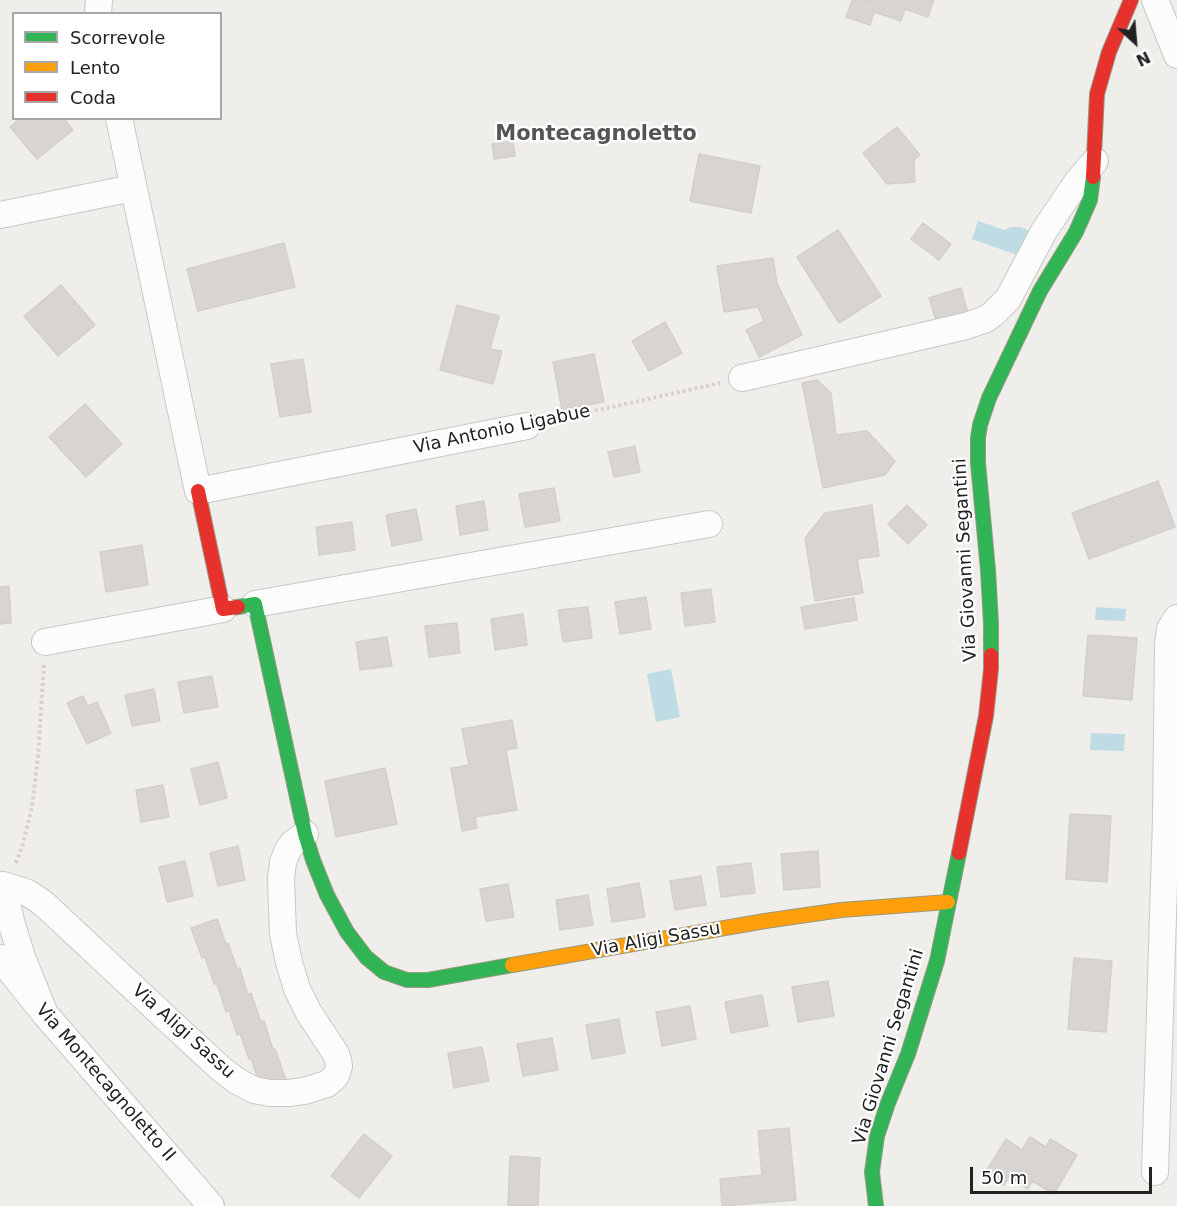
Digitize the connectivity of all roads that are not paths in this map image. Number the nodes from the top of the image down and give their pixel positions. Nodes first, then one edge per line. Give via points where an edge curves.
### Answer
1 (1131, 0) edge
2 (1155, 0) edge
3 (1177, 55) edge
4 (119, 120) edge
5 (1095, 160) junction
6 (133, 188) junction
7 (0, 215) edge
8 (742, 378) road end
9 (527, 426) road end
10 (198, 491) junction
11 (709, 524) dead end
12 (255, 604) junction
13 (223, 609) junction
14 (1177, 618) edge
15 (45, 642) road end
16 (1172, 819) edge
17 (305, 834) junction
18 (2, 875) edge
19 (948, 902) junction
20 (0, 958) edge
21 (45, 1014) junction
22 (1155, 1172) dead end
23 (211, 1206) edge
24 (876, 1206) edge

1 - 5 street, Via Giovanni Segantini via 1109,52 1097,94
2 - 3 street
4 - 6 street
5 - 8 street via 1044,231 1012,293 986,319
5 - 19 street, Via Giovanni Segantini via 1087,209 1040,291 980,425 978,463 989,578 991,669 982,743
6 - 7 street
6 - 10 street
9 - 10 street, Via Antonio Ligabue
10 - 13 street
11 - 12 street
12 - 13 street
12 - 17 street, Via Aligi Sassu
13 - 15 street
14 - 16 street via 1170,629 1168,644
16 - 22 street
17 - 18 street, Via Aligi Sassu via 288,850 282,869 285,950 297,989 336,1054 339,1066 327,1084 304,1091 262,1092 237,1081 43,903
17 - 19 street, Via Aligi Sassu via 324,887 347,932 377,967 407,980 440,978 806,915
18 - 21 street via 12,925
19 - 24 street, Via Giovanni Segantini via 937,961 919,1023 877,1136 872,1172
20 - 21 street, Via Montecagnoletto II
21 - 23 street, Via Montecagnoletto II

